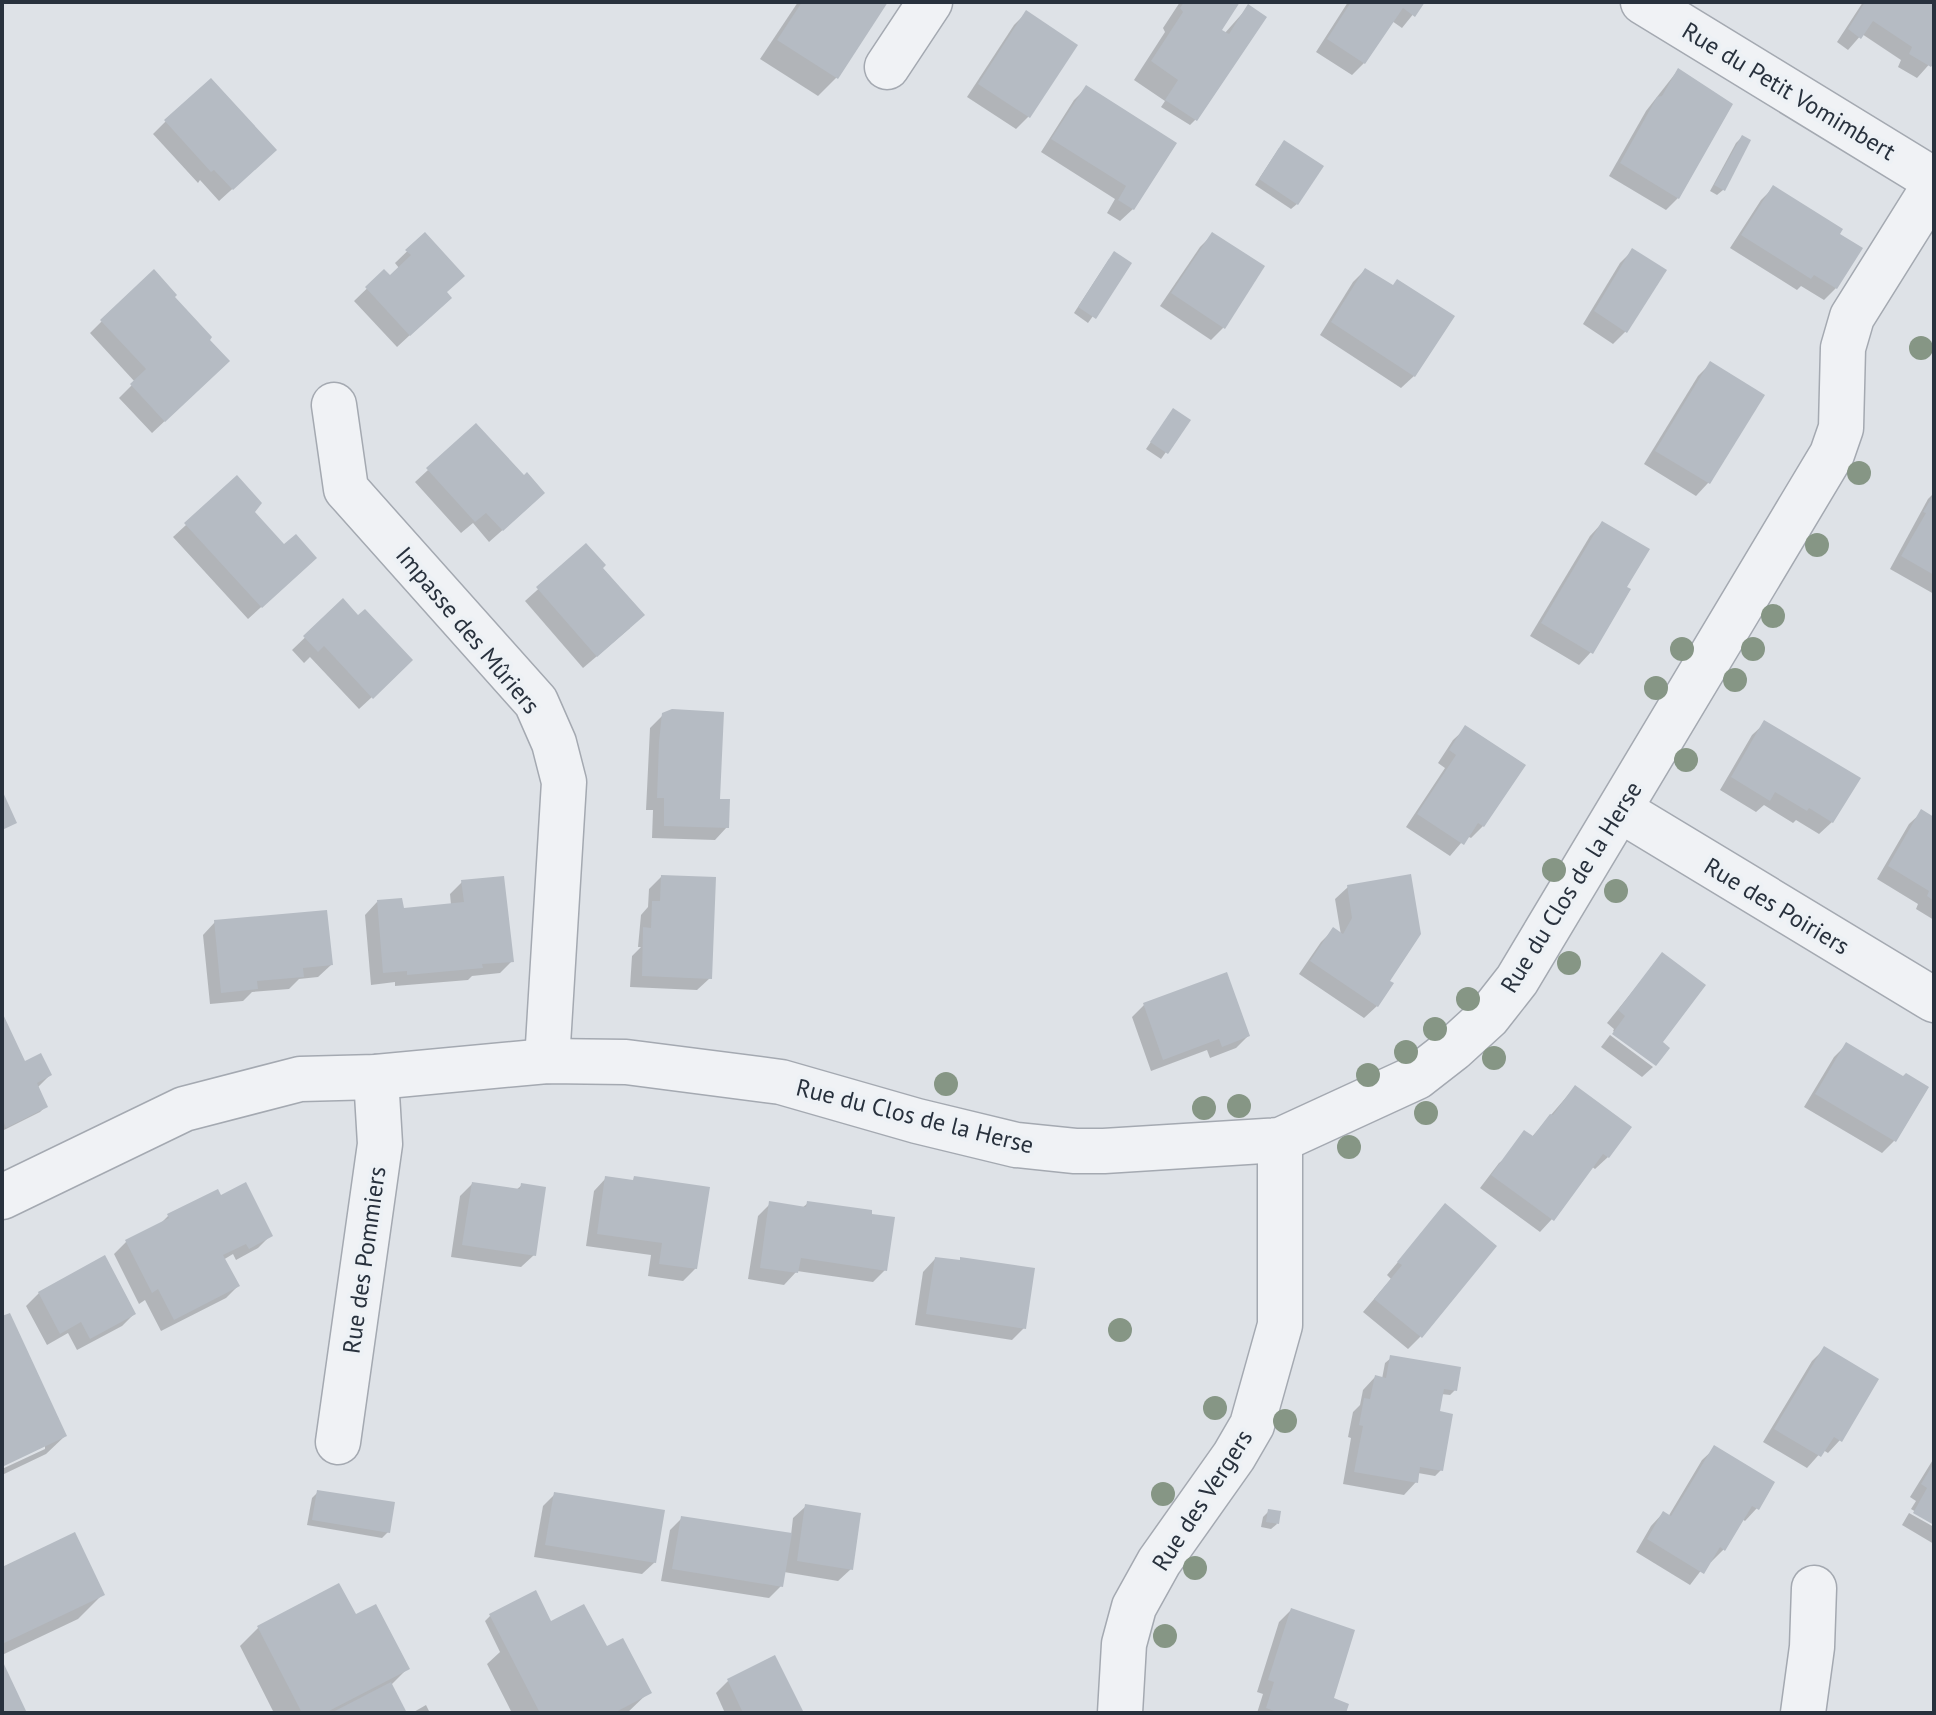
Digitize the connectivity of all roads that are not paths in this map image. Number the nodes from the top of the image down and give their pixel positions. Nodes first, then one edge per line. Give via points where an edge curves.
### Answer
1 (930, 2) edge
2 (1643, 2) edge
3 (887, 67) dead end
4 (1934, 180) edge
5 (1934, 186) edge
6 (334, 405) dead end
7 (1620, 810) junction
8 (1934, 1000) edge
9 (547, 1061) junction
10 (376, 1077) junction
11 (1280, 1140) junction
12 (2, 1197) edge
13 (338, 1442) dead end
14 (1814, 1588) dead end
15 (1120, 1713) edge
16 (1803, 1713) edge

1 - 3 street
2 - 4 street, Rue du Petit Vomimbert
5 - 7 street, Rue du Clos de la Herse via 1852,317 1843,348 1841,428 1832,454
6 - 9 street, Impasse des Mûriers via 346,489 536,702 554,743 564,782
7 - 8 street, Rue des Poiriers
7 - 11 street, Rue du Clos de la Herse via 1517,980 1488,1017 1417,1077
9 - 10 street, Rue du Clos de la Herse
9 - 11 street, Rue du Clos de la Herse via 626,1062 781,1082 1016,1145 1104,1151
10 - 12 street, Rue du Clos de la Herse via 300,1079 184,1109
10 - 13 street, Rue des Pommiers via 380,1144
11 - 15 street, Rue des Vergers via 1280,1325 1252,1425 1134,1607 1124,1644
14 - 16 street

